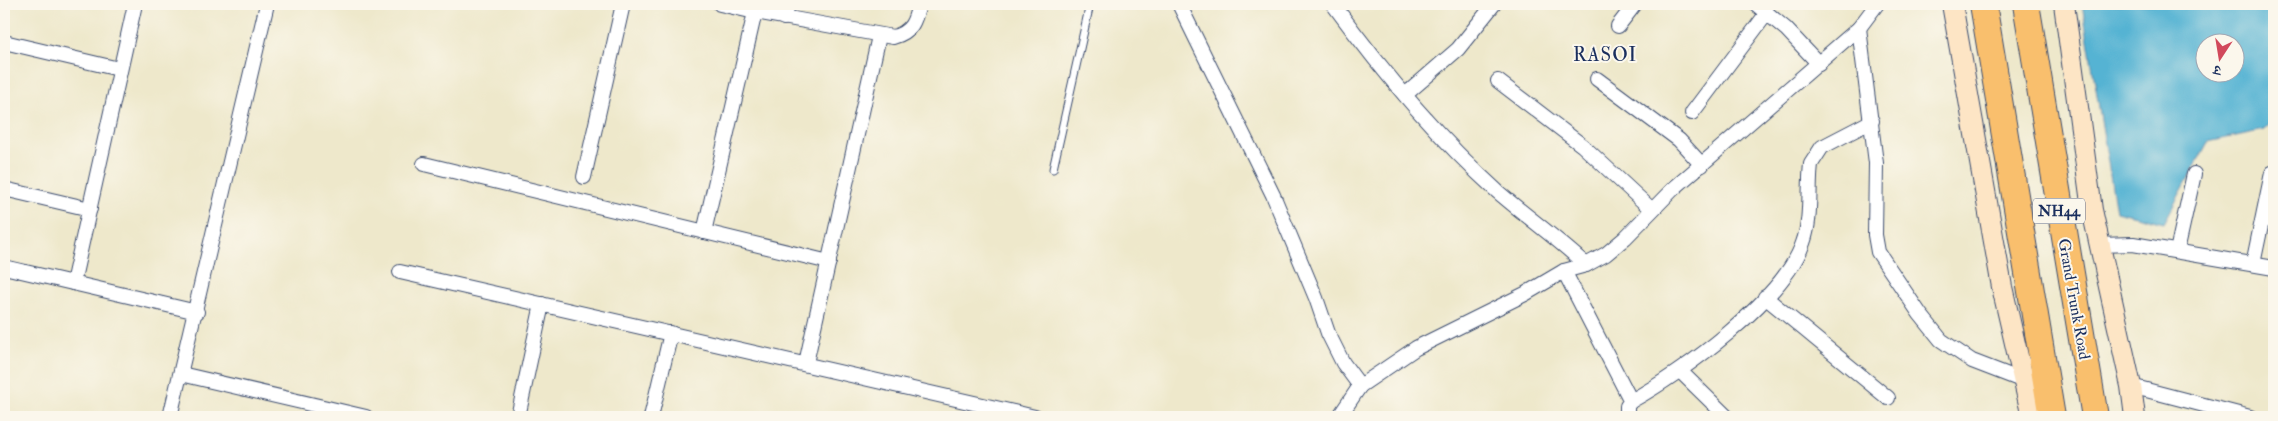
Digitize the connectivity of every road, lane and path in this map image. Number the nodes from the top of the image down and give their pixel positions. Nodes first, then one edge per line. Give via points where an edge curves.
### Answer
1 (135, 4) edge
2 (267, 4) edge
3 (623, 4) edge
4 (720, 4) edge
5 (919, 4) edge
6 (1090, 4) edge
7 (1179, 4) edge
8 (1333, 4) edge
9 (1494, 4) edge
10 (1636, 4) edge
11 (1756, 4) edge
12 (1877, 4) edge
13 (1952, 4) edge
14 (1983, 4) edge
15 (2026, 4) edge
16 (2064, 4) edge
17 (786, 11) edge
18 (755, 12) junction
19 (1767, 13) junction
20 (1618, 26) dead end
21 (1859, 28) junction
22 (878, 36) junction
23 (4, 42) edge
24 (1819, 64) junction
25 (119, 69) junction
26 (1598, 79) dead end
27 (1498, 81) dead end
28 (1405, 95) junction
29 (1692, 113) dead end
30 (1872, 121) junction
31 (424, 164) dead end
32 (1702, 165) junction
33 (1053, 169) dead end
34 (2272, 173) dead end
35 (2194, 174) dead end
36 (584, 177) dead end
37 (4, 189) edge
38 (90, 209) junction
39 (1651, 209) junction
40 (704, 232) junction
41 (2100, 245) junction
42 (2177, 251) junction
43 (829, 262) junction
44 (2252, 264) junction
45 (1586, 265) junction
46 (4, 268) edge
47 (2274, 268) edge
48 (400, 272) dead end
49 (1564, 272) junction
50 (74, 283) junction
51 (1765, 297) junction
52 (542, 304) junction
53 (197, 312) junction
54 (671, 333) junction
55 (806, 363) junction
56 (1680, 370) junction
57 (181, 374) junction
58 (2024, 381) junction
59 (1360, 386) junction
60 (2131, 386) junction
61 (1888, 398) dead end
62 (1631, 401) junction
63 (170, 417) edge
64 (366, 417) edge
65 (518, 417) edge
66 (651, 417) edge
67 (1035, 417) edge
68 (1340, 417) edge
69 (1628, 417) edge
70 (1727, 417) edge
71 (2032, 417) edge
72 (2052, 417) edge
73 (2096, 417) edge
74 (2135, 417) edge
75 (2250, 417) edge

1 - 25 street
2 - 53 street
3 - 36 street
4 - 18 street
5 - 22 street via 912,28 903,35
6 - 33 lane
7 - 59 street via 1273,195 1328,333
8 - 28 street
9 - 28 street via 1458,49
10 - 20 street
11 - 19 street
12 - 21 street
13 - 58 street via 2002,287
14 - 72 highway, NH44
15 - 73 highway, Grand Trunk Road / NH44
16 - 41 street via 2092,210
17 - 18 street
17 - 22 street
18 - 40 street
19 - 24 street
19 - 29 street
21 - 24 street
21 - 30 street
22 - 43 street
23 - 25 street
24 - 32 street
25 - 38 street
26 - 32 street via 1679,140
27 - 39 street via 1583,146
28 - 45 street via 1466,162
30 - 51 street via 1816,153 1810,171 1804,243 1791,268
30 - 58 street via 1878,252 1941,340 1972,360
31 - 40 street
32 - 39 street
34 - 44 street
35 - 42 street
37 - 38 street
38 - 50 street
39 - 45 street via 1625,238
40 - 43 street
41 - 42 street via 2133,244
41 - 60 street
42 - 44 street
43 - 55 street
44 - 47 street
45 - 49 street
46 - 50 street
48 - 52 street
49 - 59 street via 1416,348
49 - 62 street
50 - 53 street
51 - 56 street via 1716,343
51 - 61 street
52 - 54 street
52 - 65 street
53 - 57 street
54 - 55 street
54 - 66 street
55 - 67 street
56 - 62 street
56 - 70 street
57 - 63 street
57 - 64 street
58 - 71 street
59 - 68 street
60 - 74 street
60 - 75 street
62 - 69 street via 1627,406

